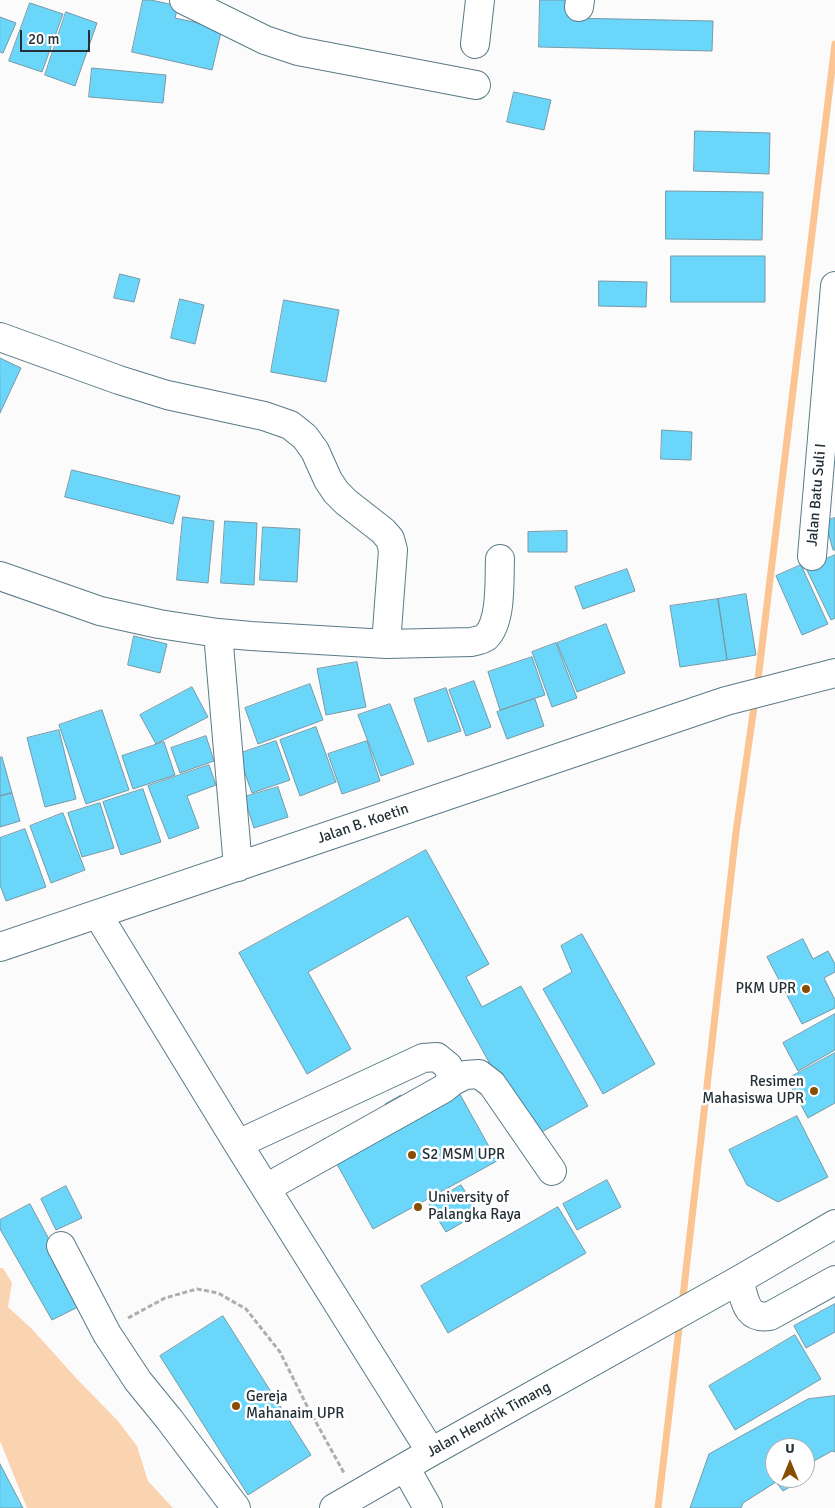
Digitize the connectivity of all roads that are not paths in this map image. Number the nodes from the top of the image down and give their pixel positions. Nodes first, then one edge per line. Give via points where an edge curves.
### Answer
1 (184, 0) edge
2 (480, 0) edge
3 (475, 44) dead end
4 (476, 85) dead end
5 (835, 286) edge
6 (0, 337) edge
7 (812, 556) dead end
8 (500, 559) dead end
9 (0, 576) edge
10 (218, 632) junction
11 (386, 644) junction
12 (835, 673) edge
13 (238, 867) junction
14 (98, 915) junction
15 (0, 947) edge
16 (453, 1081) junction
17 (238, 1144) junction
18 (552, 1170) dead end
19 (266, 1188) junction
20 (835, 1224) edge
21 (61, 1246) dead end
22 (739, 1280) junction
23 (835, 1280) edge
24 (431, 1452) junction
25 (404, 1467) junction
26 (345, 1502) edge
27 (236, 1508) edge
28 (428, 1508) edge

1 - 4 street via 265,40 298,51
2 - 3 street
5 - 7 street, Jalan Batu Suli I
6 - 11 street via 167,395 264,416 290,425 315,451 336,492 390,539 393,550
8 - 11 street via 497,613 494,626 484,638 471,642
9 - 10 street via 100,611
10 - 11 street
10 - 13 street
12 - 13 street, Jalan B. Koetin via 726,701
13 - 14 street, Jalan B. Koetin
14 - 15 street, Jalan B. Koetin
14 - 17 street
16 - 17 street via 448,1066 437,1057 423,1058
16 - 18 street via 465,1075 479,1074 492,1084
16 - 19 street
17 - 19 street
19 - 24 street
20 - 22 street
21 - 27 street via 104,1330 138,1381
22 - 23 street via 749,1310 762,1318
22 - 24 street, Jalan Hendrik Timang
24 - 25 street, Jalan Hendrik Timang
25 - 26 street, Jalan Hendrik Timang
25 - 28 street

